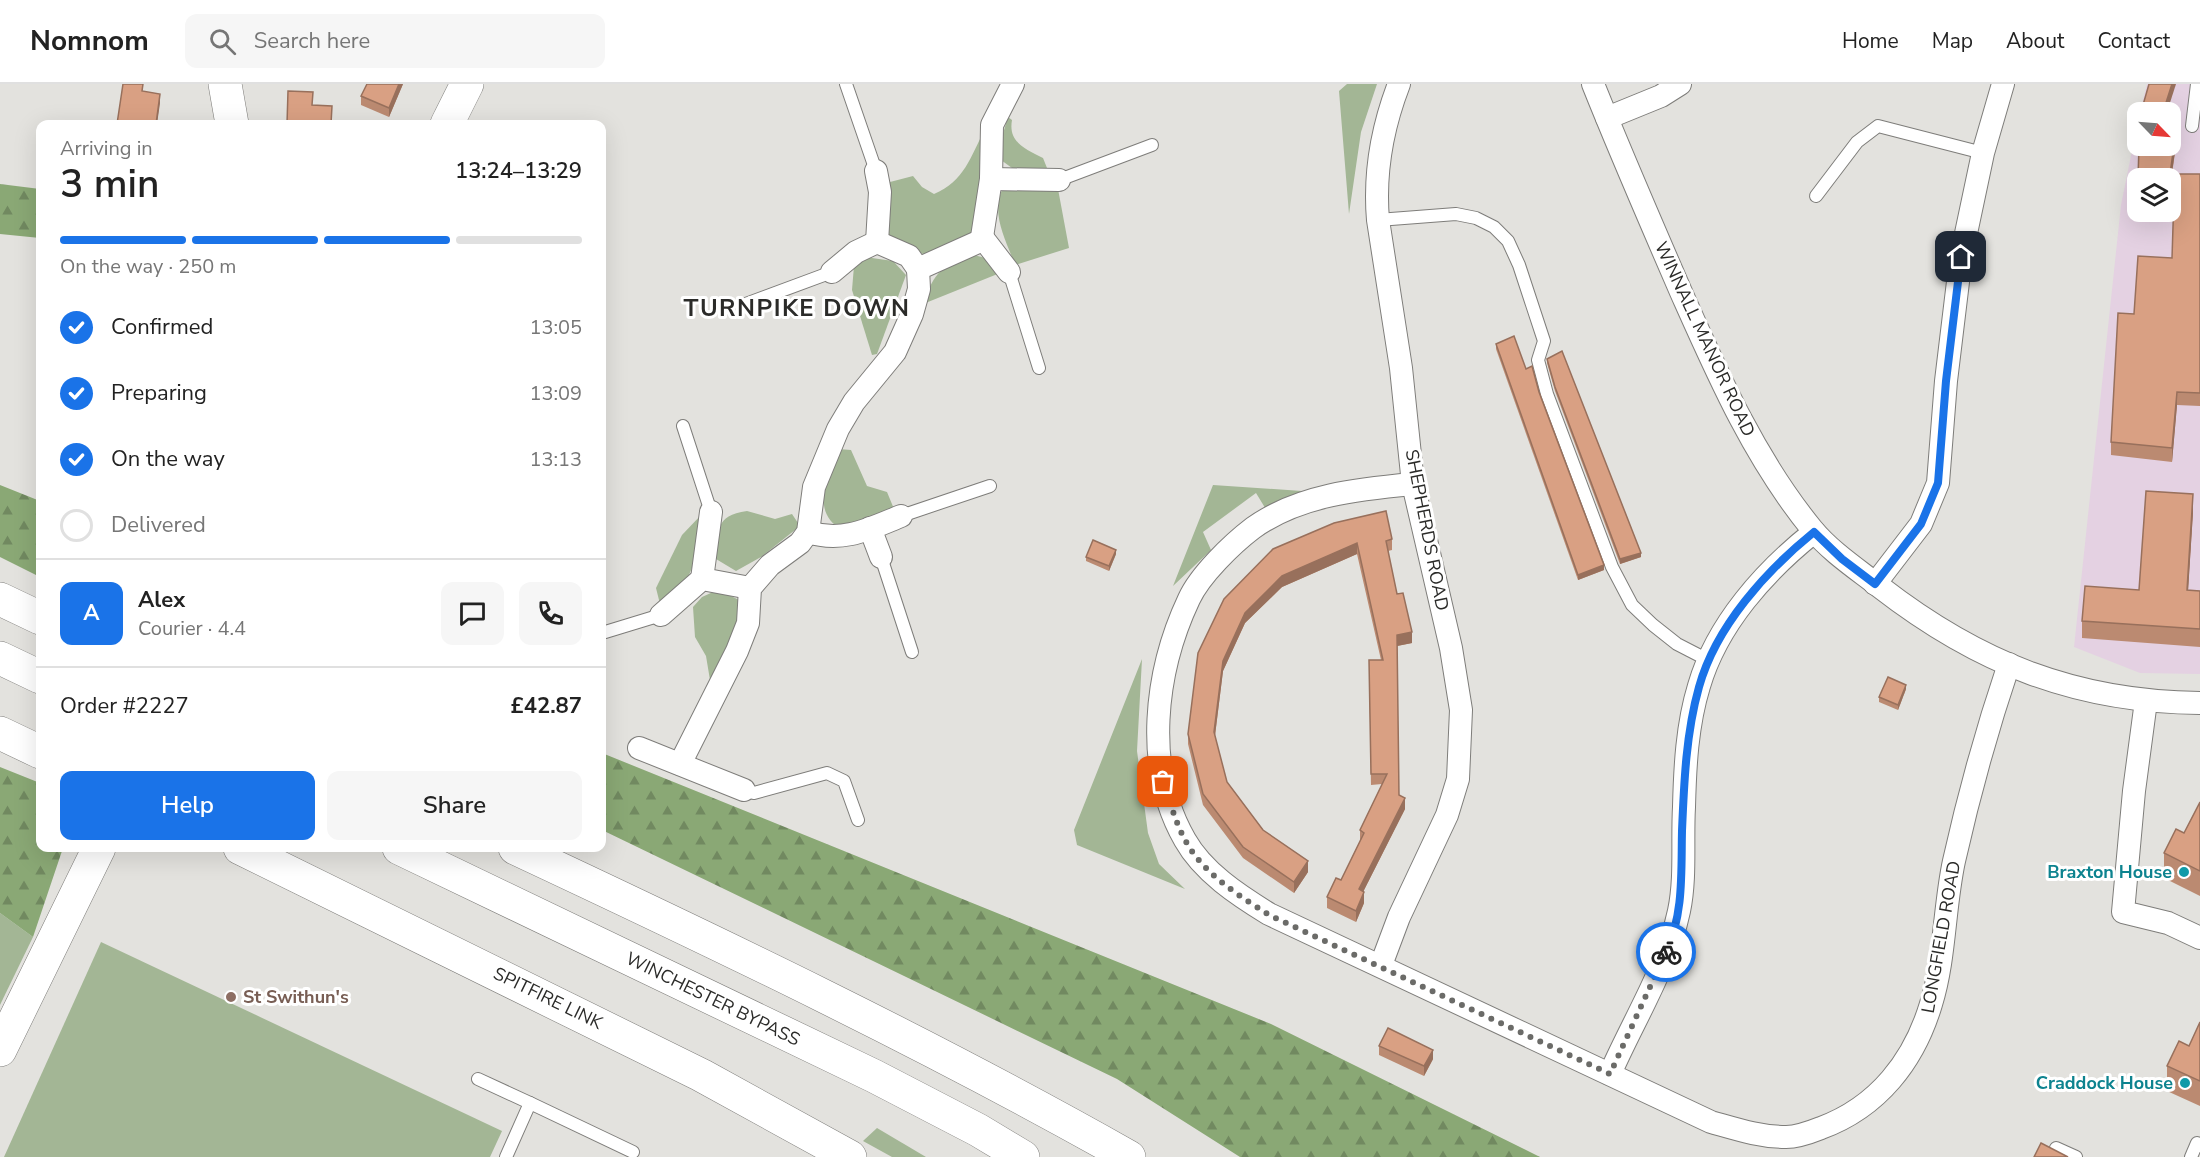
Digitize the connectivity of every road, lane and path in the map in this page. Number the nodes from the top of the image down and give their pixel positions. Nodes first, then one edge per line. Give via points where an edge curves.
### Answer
1 (225, 84) edge
2 (467, 84) edge
3 (846, 84) edge
4 (1013, 84) edge
5 (1399, 84) edge
6 (1593, 84) edge
7 (1680, 84) edge
8 (2003, 84) edge
9 (2197, 84) edge
10 (1607, 118) junction
11 (230, 120) edge
12 (449, 120) edge
13 (2192, 126) dead end
14 (1152, 145) dead end
15 (1983, 153) junction
16 (876, 171) joint
17 (991, 179) junction
18 (1059, 180) joint
19 (1816, 196) dead end
20 (1378, 220) junction
21 (982, 237) junction
22 (877, 242) junction
23 (918, 269) junction
24 (832, 272) joint
25 (1009, 272) joint
26 (742, 305) dead end
27 (1039, 368) dead end
28 (683, 426) dead end
29 (1413, 484) junction
30 (990, 486) dead end
31 (711, 512) joint
32 (901, 516) joint
33 (870, 528) junction
34 (808, 532) junction
35 (1814, 532) junction
36 (881, 557) joint
37 (702, 579) junction
38 (1875, 584) junction
39 (750, 588) junction
40 (0, 599) edge
41 (661, 615) joint
42 (36, 616) edge
43 (606, 632) edge
44 (912, 652) dead end
45 (0, 658) edge
46 (1710, 661) junction
47 (2009, 664) junction
48 (36, 675) edge
49 (2146, 701) junction
50 (2200, 704) edge
51 (0, 733) edge
52 (639, 748) dead end
53 (36, 750) edge
54 (680, 764) junction
55 (744, 790) joint
56 (858, 820) dead end
57 (97, 852) edge
58 (248, 852) edge
59 (407, 852) edge
60 (524, 852) edge
61 (2200, 938) edge
62 (1381, 965) junction
63 (0, 1050) edge
64 (1610, 1074) junction
65 (478, 1078) dead end
66 (530, 1103) junction
67 (2197, 1143) dead end
68 (2056, 1148) edge
69 (633, 1152) dead end
70 (506, 1157) edge
71 (850, 1157) edge
72 (1023, 1157) edge
73 (1129, 1157) edge
74 (2076, 1157) edge
75 (2191, 1157) edge

1 - 11 main road
2 - 12 main road
3 - 16 lane
4 - 17 street via 992,125
5 - 20 street, SHEPHERDS ROAD via 1380,148
6 - 10 street, WINNALL MANOR ROAD
7 - 10 street
8 - 15 street
9 - 13 lane
10 - 35 street, WINNALL MANOR ROAD via 1708,353 1750,439
14 - 18 lane
15 - 19 lane via 1878,126 1857,142
15 - 38 street via 1961,257 1938,483 1921,524
16 - 22 street via 880,192
17 - 18 street
17 - 21 street
20 - 29 street, SHEPHERDS ROAD via 1401,368
20 - 46 lane via 1456,214 1494,227 1508,242 1544,341 1538,360 1547,394 1612,567 1632,605 1677,644
21 - 23 street
21 - 25 street
22 - 23 street via 909,256
22 - 24 street via 856,252
23 - 34 street via 919,289 895,352 854,402 824,459 814,487
24 - 26 lane
25 - 27 lane
28 - 31 lane
29 - 62 street, SHEPHERDS ROAD via 1451,648 1461,710 1461,746 1458,779 1447,815
29 - 62 street, LONGFIELD ROAD via 1326,497 1286,509 1253,528 1220,558 1190,597 1169,653 1159,696 1163,782 1185,840 1206,868 1269,915
30 - 32 lane
31 - 37 street
32 - 33 street
33 - 34 street via 840,538
33 - 36 street
34 - 39 street
35 - 38 street, WINNALL MANOR ROAD
35 - 46 street via 1785,555 1747,597
36 - 44 lane
37 - 39 street
37 - 41 street
38 - 47 street, WINNALL MANOR ROAD via 1953,638
39 - 54 street via 748,622 737,651
40 - 42 main road
41 - 43 lane
45 - 48 main road
46 - 64 street via 1699,685 1690,730 1680,909 1670,944
47 - 49 street, WINNALL MANOR ROAD via 2080,690
47 - 64 street, LONGFIELD ROAD via 1966,810 1932,1002 1903,1067 1882,1090 1834,1123 1788,1137 1754,1134 1711,1122
49 - 50 street, WINNALL MANOR ROAD
49 - 61 street via 2123,912 2168,923
51 - 53 main road
52 - 54 street
54 - 55 street
55 - 56 lane via 754,793 827,773 844,781
57 - 63 main road
58 - 71 main road, SPITFIRE LINK via 691,1070
59 - 72 main road, WINCHESTER BYPASS via 874,1076
60 - 73 main road via 939,1054
62 - 64 street, LONGFIELD ROAD
65 - 66 lane
66 - 69 lane
66 - 70 lane
67 - 75 lane
68 - 74 lane

